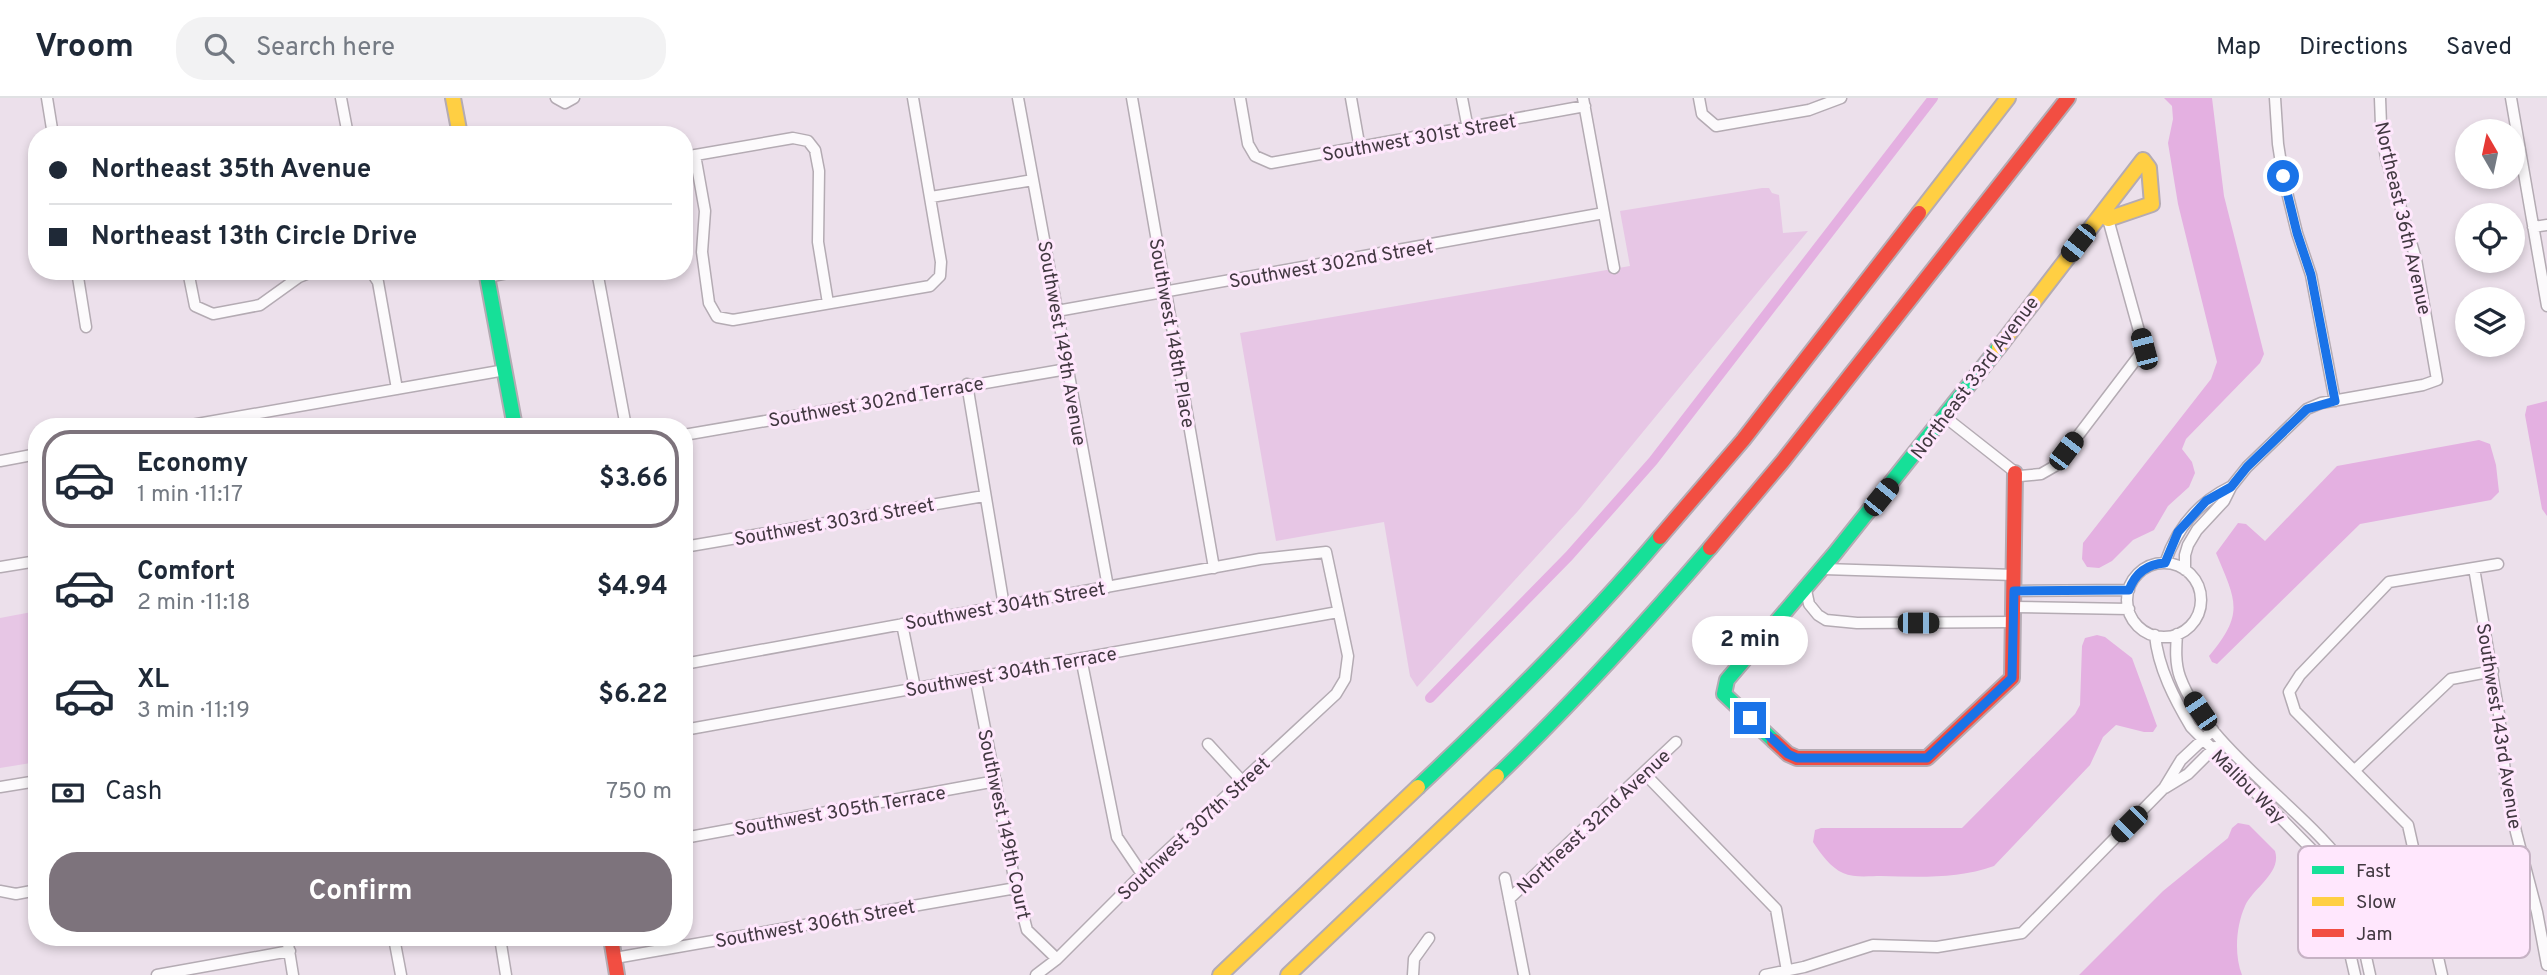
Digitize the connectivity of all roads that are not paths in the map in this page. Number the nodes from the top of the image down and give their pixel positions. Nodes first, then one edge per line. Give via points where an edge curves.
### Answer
1 (47, 98) edge
2 (341, 98) edge
3 (453, 98) edge
4 (556, 98) edge
5 (574, 98) edge
6 (912, 98) edge
7 (1018, 98) edge
8 (1132, 98) edge
9 (1240, 98) edge
10 (1351, 98) edge
11 (1462, 98) edge
12 (1699, 98) edge
13 (1807, 98) edge
14 (1841, 98) edge
15 (2008, 98) edge
16 (2068, 98) edge
17 (2275, 98) edge
18 (2380, 98) edge
19 (2511, 98) edge
20 (1584, 102) edge
21 (1810, 110) junction
22 (52, 126) edge
23 (346, 126) edge
24 (458, 126) edge
25 (1468, 129) junction
26 (1360, 149) junction
27 (693, 155) edge
28 (693, 167) edge
29 (1033, 180) junction
30 (931, 197) junction
31 (1604, 213) junction
32 (2105, 216) junction
33 (2547, 225) edge
34 (2533, 227) junction
35 (1614, 268) dead end
36 (78, 280) edge
37 (190, 280) edge
38 (295, 280) edge
39 (377, 280) edge
40 (487, 280) edge
41 (599, 280) edge
42 (1166, 293) junction
43 (828, 303) junction
44 (2547, 306) edge
45 (1057, 311) junction
46 (86, 327) dead end
47 (1067, 369) junction
48 (505, 370) junction
49 (967, 384) junction
50 (397, 388) junction
51 (2335, 401) junction
52 (1945, 417) junction
53 (235, 418) edge
54 (513, 418) edge
55 (624, 418) edge
56 (693, 433) edge
57 (28, 455) edge
58 (0, 458) edge
59 (2018, 474) junction
60 (2231, 487) junction
61 (984, 496) junction
62 (693, 545) edge
63 (28, 562) edge
64 (2165, 563) junction
65 (2498, 564) dead end
66 (0, 567) edge
67 (1214, 568) junction
68 (2474, 568) junction
69 (1824, 569) junction
70 (2186, 570) junction
71 (2014, 575) junction
72 (1108, 587) junction
73 (1806, 590) junction
74 (2129, 590) junction
75 (2014, 591) junction
76 (1004, 606) junction
77 (2013, 607) junction
78 (2129, 609) junction
79 (1338, 612) junction
80 (2013, 622) junction
81 (902, 624) junction
82 (2177, 634) junction
83 (2155, 635) junction
84 (1082, 658) junction
85 (693, 662) edge
86 (2493, 671) junction
87 (975, 677) junction
88 (915, 688) junction
89 (693, 728) edge
90 (2213, 730) junction
91 (2202, 740) junction
92 (2223, 740) junction
93 (1676, 742) dead end
94 (1208, 744) dead end
95 (2212, 750) junction
96 (2355, 770) junction
97 (1644, 773) junction
98 (996, 781) junction
99 (28, 782) edge
100 (1242, 782) junction
101 (0, 787) edge
102 (2164, 788) junction
103 (693, 836) edge
104 (2308, 846) edge
105 (2326, 846) edge
106 (2412, 846) edge
107 (2520, 846) edge
108 (1142, 874) junction
109 (1505, 878) dead end
110 (2530, 885) edge
111 (1016, 887) junction
112 (0, 891) edge
113 (28, 892) edge
114 (1509, 899) junction
115 (1429, 938) dead end
116 (693, 944) edge
117 (289, 946) edge
118 (396, 946) edge
119 (501, 946) edge
120 (613, 946) edge
121 (683, 946) edge
122 (290, 951) junction
123 (615, 958) junction
124 (1056, 958) junction
125 (2547, 965) edge
126 (1787, 971) junction
127 (157, 975) edge
128 (293, 975) edge
129 (401, 975) edge
130 (506, 975) edge
131 (617, 975) edge
132 (1036, 975) edge
133 (1220, 975) edge
134 (1289, 975) edge
135 (1413, 975) edge
136 (1524, 975) edge
137 (1765, 975) edge

1 - 22 street
2 - 23 street
3 - 24 main road
4 - 5 street via 565,103
6 - 30 street
7 - 29 street, Southwest 149th Avenue
8 - 42 street, Southwest 148th Place
9 - 26 street, Southwest 301st Street via 1248,144 1255,156 1271,163
10 - 26 street
11 - 25 street
12 - 21 street via 1702,114 1716,126
13 - 21 street
14 - 21 street
15 - 133 main road via 1751,429 1632,571 1500,710
16 - 134 main road via 1783,461 1671,593 1540,735
17 - 51 street via 2283,176 2311,275
18 - 51 street, Northeast 36th Avenue via 2386,158 2416,259 2437,380
19 - 34 street
20 - 25 street, Southwest 301st Street
20 - 31 street
25 - 26 street, Southwest 301st Street
27 - 43 street via 793,138 808,141 819,171 818,242
28 - 43 street via 705,211 702,252 709,303 717,317 733,320
29 - 30 street
29 - 45 street, Southwest 149th Avenue
30 - 43 street via 940,276 930,286
31 - 35 street
31 - 42 street, Southwest 302nd Street
32 - 32 main road, Northeast 33rd Avenue via 2143,160 2149,168 2152,204
32 - 52 main road, Northeast 33rd Avenue via 2012,326
32 - 59 street via 2144,349 2055,466 2041,474
33 - 34 street
34 - 44 street
36 - 46 street
37 - 38 street via 195,306 213,314 260,305
39 - 50 street
40 - 48 main road
41 - 55 street
42 - 45 street, Southwest 302nd Street
42 - 67 street, Southwest 148th Place
45 - 47 street, Southwest 149th Avenue
47 - 49 street, Southwest 302nd Terrace
47 - 72 street, Southwest 149th Avenue
48 - 50 street
48 - 54 main road
49 - 56 street, Southwest 302nd Terrace
49 - 61 street
50 - 53 street
51 - 60 street via 2307,409
52 - 59 street
52 - 69 main road, Northeast 33rd Avenue
57 - 58 street
59 - 71 main road
60 - 64 street via 2206,501 2188,519
60 - 70 street via 2188,545
61 - 62 street, Southwest 303rd Street
61 - 76 street
63 - 66 street
64 - 70 street
64 - 74 street via 2146,569
65 - 68 street
67 - 72 street, Southwest 304th Street
67 - 79 street, Southwest 304th Street via 1326,552
68 - 86 street, Southwest 143rd Avenue
68 - 96 street via 2389,582 2289,692 2295,711
69 - 71 street
69 - 73 main road, Northeast 33rd Avenue
70 - 82 street via 2196,582 2201,604 2191,625
71 - 75 main road
72 - 76 street, Southwest 304th Street
73 - 80 street via 1809,604 1826,620
73 - 80 main road, Northeast 33rd Avenue via 1724,688 1724,694 1797,758 1927,758 2012,678
74 - 75 street
74 - 78 street
75 - 77 main road
76 - 81 street, Southwest 304th Street
77 - 78 street
77 - 80 main road
78 - 83 street via 2141,628
79 - 84 street, Southwest 304th Terrace
79 - 100 street, Southwest 307th Street via 1348,656 1345,679 1336,694
81 - 85 street, Southwest 304th Street
81 - 88 street
82 - 83 street
82 - 90 street, Malibu Way via 2180,676
83 - 91 street, Malibu Way via 2176,701
84 - 87 street, Southwest 304th Terrace
84 - 108 street via 1117,837
86 - 96 street via 2451,679
86 - 107 street, Southwest 143rd Avenue via 2506,782
87 - 88 street, Southwest 304th Terrace
87 - 98 street, Southwest 149th Court
88 - 89 street, Southwest 304th Terrace
90 - 91 street
90 - 92 street, Malibu Way
91 - 95 street, Malibu Way
91 - 102 street via 2181,760
92 - 95 street
92 - 105 street, Malibu Way
93 - 97 street, Northeast 32nd Avenue
94 - 100 street
95 - 102 street via 2189,774
95 - 104 street, Malibu Way
96 - 106 street via 2408,825
97 - 114 street, Northeast 32nd Avenue
97 - 126 street via 1776,909
98 - 103 street, Southwest 305th Terrace
98 - 111 street, Southwest 149th Court
99 - 101 street
100 - 108 street, Southwest 307th Street
102 - 126 street via 2022,933 1937,947 1873,945
108 - 124 street, Southwest 307th Street
109 - 114 street, Northeast 32nd Avenue
110 - 125 street, Southwest 143rd Avenue
111 - 116 street, Southwest 306th Street
111 - 124 street, Southwest 149th Court via 1027,930
112 - 113 street
114 - 136 street, Northeast 32nd Avenue
115 - 135 street via 1414,959
117 - 122 street
118 - 129 street
119 - 130 street
120 - 123 main road
121 - 123 street, Southwest 306th Street
122 - 127 street
122 - 128 street
123 - 131 main road
124 - 132 street, Southwest 307th Street
126 - 137 street

